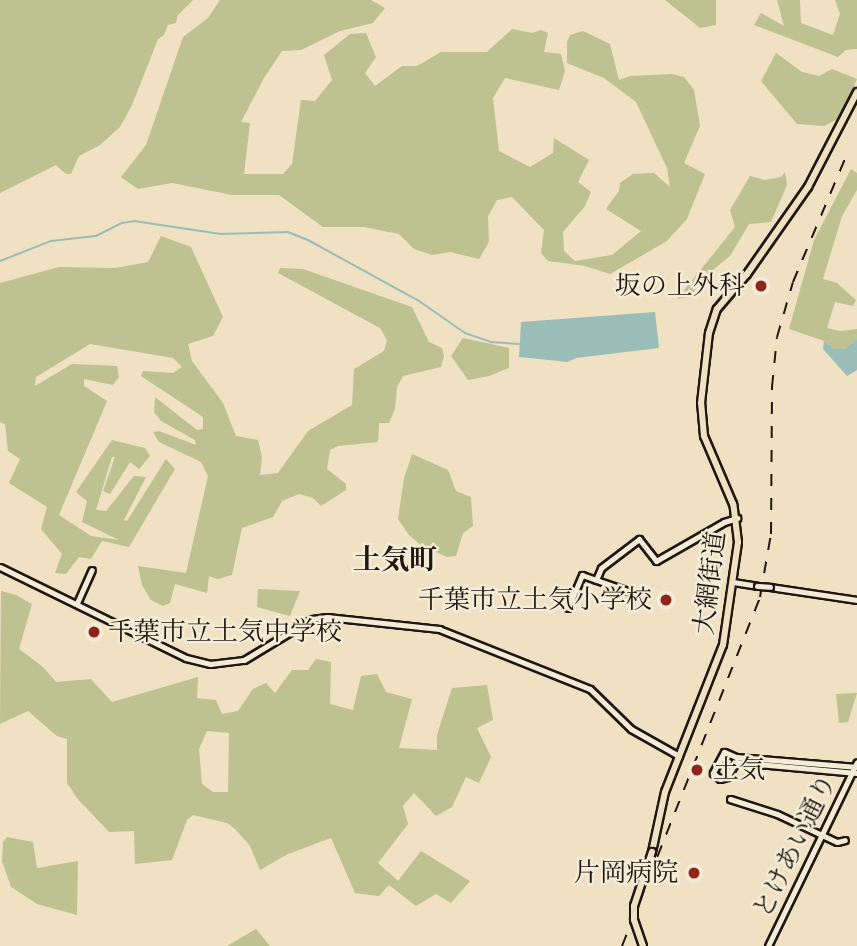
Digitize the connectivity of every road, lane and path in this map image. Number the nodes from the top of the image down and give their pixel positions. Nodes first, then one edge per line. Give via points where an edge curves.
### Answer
1 (857, 92) edge
2 (737, 519) junction
3 (0, 567) edge
4 (92, 570) dead end
5 (596, 580) junction
6 (733, 582) junction
7 (631, 592) dead end
8 (857, 600) edge
9 (77, 603) junction
10 (568, 608) dead end
11 (679, 757) junction
12 (736, 759) junction
13 (855, 768) edge
14 (730, 799) dead end
15 (822, 836) junction
16 (845, 840) dead end
17 (643, 946) edge
18 (768, 946) edge

1 - 2 main road, 大網街道 via 808,187 717,309 709,333 702,393 704,436
2 - 5 main road via 656,561 639,539 601,568
2 - 6 main road, 大網街道
3 - 9 main road
4 - 9 main road
5 - 7 main road
5 - 10 main road via 582,575
6 - 8 main road, bridge
6 - 11 main road, 大網街道 via 723,645
9 - 11 main road via 186,658 210,664 244,660 306,621 321,618 439,629 590,689 631,729
11 - 17 main road, 大網街道, bridge via 634,906
12 - 12 main road via 727,777 713,776 721,754
12 - 13 main road
13 - 15 main road, とけあい通り
14 - 15 main road via 777,814
15 - 16 main road
15 - 18 main road, とけあい通り

